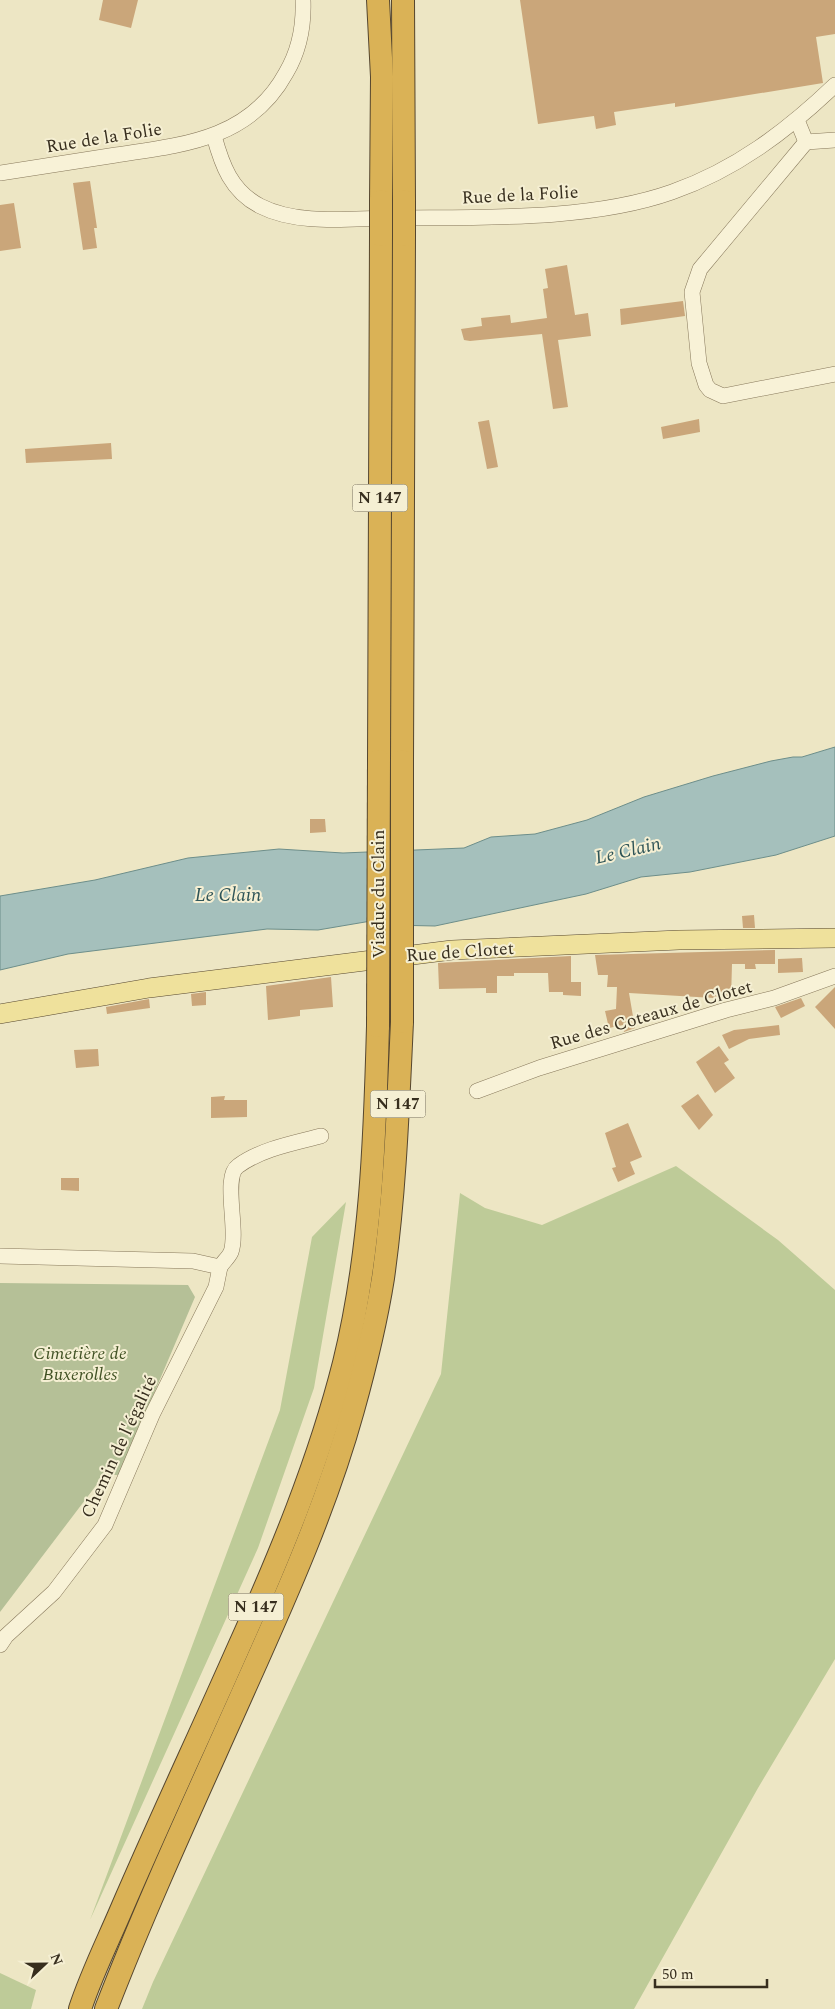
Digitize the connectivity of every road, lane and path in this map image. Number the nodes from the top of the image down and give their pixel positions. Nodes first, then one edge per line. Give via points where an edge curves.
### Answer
1 (302, 0) edge
2 (378, 0) edge
3 (403, 0) edge
4 (835, 85) edge
5 (797, 120) junction
6 (214, 136) junction
7 (835, 140) edge
8 (806, 142) junction
9 (0, 173) edge
10 (835, 374) edge
11 (835, 938) edge
12 (835, 976) edge
13 (0, 1014) edge
14 (477, 1091) dead end
15 (321, 1136) dead end
16 (0, 1256) edge
17 (220, 1267) junction
18 (0, 1645) edge
19 (80, 2006) edge
20 (106, 2009) edge

1 - 6 street, Rue de la Folie via 302,28 283,80 263,106 236,126
2 - 19 highway, Viaduc du Clain / N 147, bridge via 382,77 378,1026 376,1116 366,1240 344,1361 298,1505
3 - 20 highway, Viaduc du Clain / N 147, bridge via 402,1022 392,1199 383,1276 353,1411 320,1513 169,1855
4 - 5 street, Rue de la Folie
5 - 6 street, Rue de la Folie via 721,172 673,192 639,202 506,217 314,218 277,213 246,197 235,186 226,173
5 - 8 street
6 - 9 street, Rue de la Folie via 153,150
7 - 8 street
8 - 10 street via 700,269 692,292 699,363 706,385 723,396
11 - 13 main road, Rue de Clotet via 680,940 452,950 149,988
12 - 14 street, Rue des Coteaux de Clotet via 774,998 539,1068
15 - 17 street, Chemin de l'égalité via 273,1149 236,1166 231,1176 235,1236 231,1253
16 - 17 street via 193,1261
17 - 18 street, Chemin de l'égalité via 216,1287 152,1415 105,1525 54,1592

